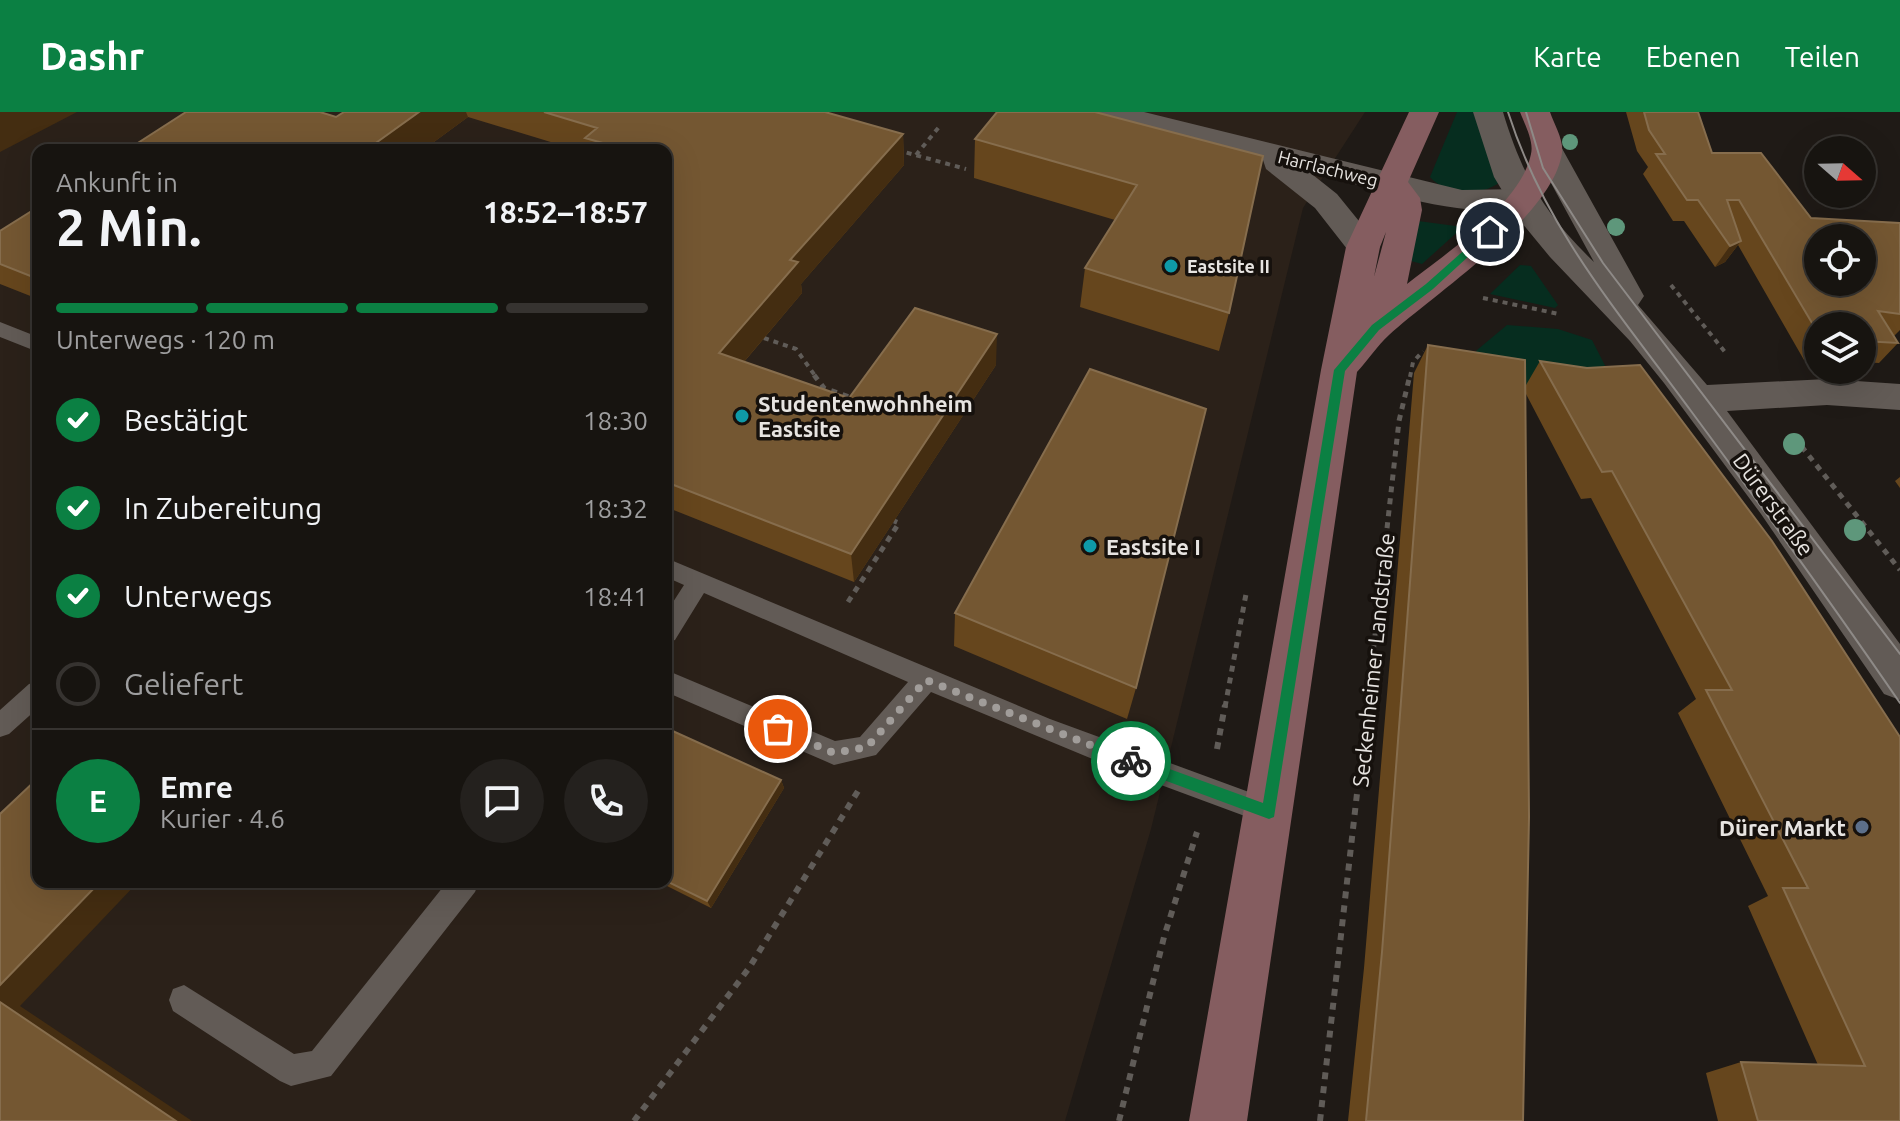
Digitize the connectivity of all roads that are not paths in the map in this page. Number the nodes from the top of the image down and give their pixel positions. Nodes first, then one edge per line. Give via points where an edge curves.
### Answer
1 (1108, 112) edge
2 (1424, 112) edge
3 (1488, 112) edge
4 (1535, 112) edge
5 (1548, 150) junction
6 (1266, 153) junction
7 (1391, 184) junction
8 (1521, 199) junction
9 (1363, 247) junction
10 (1376, 327) junction
11 (0, 329) edge
12 (1643, 331) junction
13 (32, 342) edge
14 (1339, 370) junction
15 (1900, 397) edge
16 (1695, 399) junction
17 (672, 570) edge
18 (699, 581) junction
19 (672, 624) edge
20 (926, 680) junction
21 (1900, 680) edge
22 (672, 684) edge
23 (32, 697) edge
24 (0, 726) edge
25 (1269, 812) junction
26 (460, 888) edge
27 (184, 1000) dead end
28 (1218, 1121) edge

1 - 6 street, Harrlachweg
2 - 7 main road
3 - 8 street, Dürerstraße
4 - 5 main road
5 - 8 main road via 1536,184
5 - 12 street, Dürerstraße
6 - 7 street, Harrlachweg
6 - 9 street, Harrlachweg via 1326,201
7 - 8 street, Harrlachweg via 1462,200
7 - 9 main road
7 - 10 main road via 1404,198 1406,210
8 - 10 main road via 1429,287
8 - 12 street, Dürerstraße via 1581,270
9 - 14 main road
10 - 14 main road
11 - 13 lane
12 - 16 street, Dürerstraße
14 - 25 main road
15 - 16 street via 1827,392
16 - 21 street, Dürerstraße
17 - 18 lane
18 - 19 lane
18 - 20 lane
20 - 22 lane via 867,747 834,753
20 - 25 lane
23 - 24 lane
25 - 28 main road
26 - 27 lane via 320,1065 291,1070

